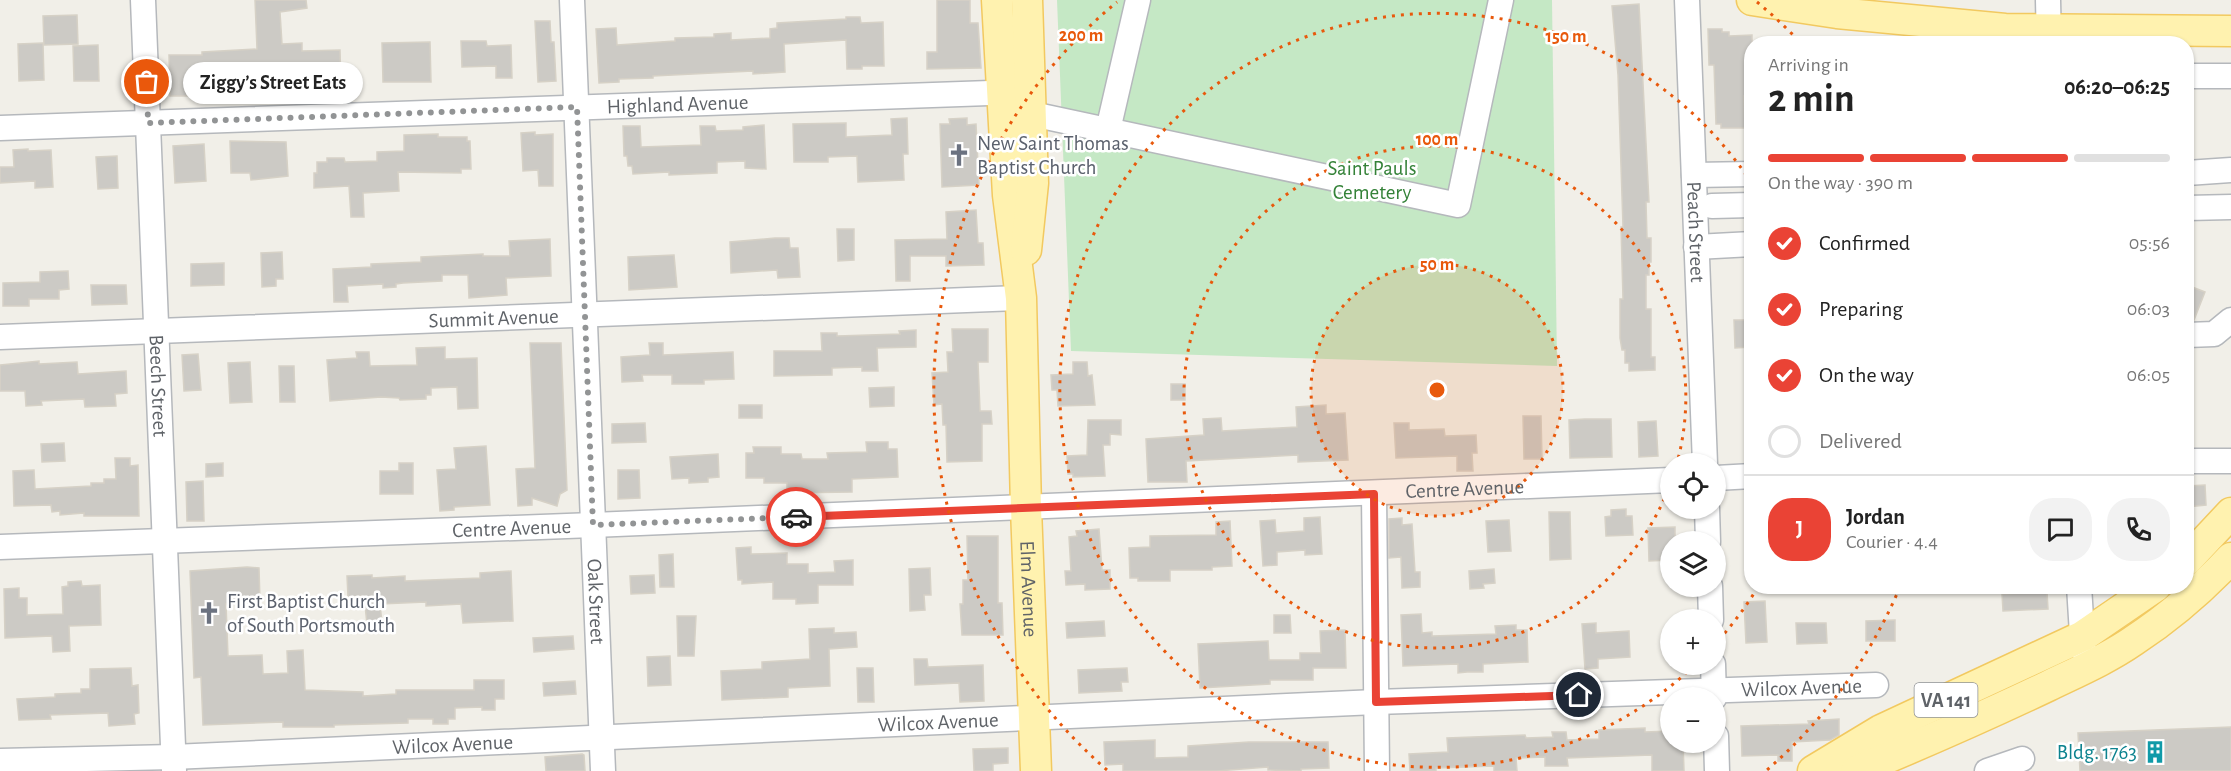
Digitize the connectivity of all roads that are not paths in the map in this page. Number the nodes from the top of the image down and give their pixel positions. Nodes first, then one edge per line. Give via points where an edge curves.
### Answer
1 (143, 0) edge
2 (572, 0) edge
3 (997, 0) edge
4 (1027, 0) edge
5 (1138, 0) edge
6 (1501, 0) edge
7 (1687, 0) edge
8 (1752, 0) edge
9 (2048, 0) edge
10 (2230, 30) edge
11 (1935, 33) edge
12 (2044, 36) edge
13 (2049, 36) edge
14 (2122, 36) edge
15 (2194, 76) edge
16 (2231, 76) edge
17 (1021, 99) junction
18 (577, 107) junction
19 (148, 123) junction
20 (0, 128) edge
21 (1108, 130) junction
22 (2231, 170) edge
23 (2194, 173) edge
24 (1744, 174) edge
25 (1694, 175) junction
26 (1744, 205) edge
27 (1712, 206) dead end
28 (2231, 207) edge
29 (2194, 208) edge
30 (1744, 244) edge
31 (1696, 247) junction
32 (1021, 298) junction
33 (585, 314) junction
34 (2231, 320) edge
35 (157, 330) junction
36 (2194, 335) edge
37 (0, 337) edge
38 (1705, 453) edge
39 (2194, 461) edge
40 (2231, 461) edge
41 (1744, 476) edge
42 (1726, 477) edge
43 (1660, 481) edge
44 (1374, 494) junction
45 (1026, 508) junction
46 (2231, 513) edge
47 (593, 525) junction
48 (165, 542) junction
49 (0, 548) edge
50 (2194, 553) edge
51 (2231, 558) edge
52 (2231, 572) edge
53 (2080, 594) edge
54 (2144, 594) edge
55 (2194, 594) edge
56 (2194, 594) edge
57 (2166, 616) junction
58 (2083, 636) junction
59 (2085, 668) junction
60 (1876, 685) dead end
61 (1726, 693) edge
62 (1660, 695) edge
63 (1376, 702) junction
64 (1034, 718) junction
65 (602, 737) junction
66 (1716, 753) edge
67 (2022, 759) dead end
68 (0, 761) edge
69 (174, 764) edge
70 (603, 771) edge
71 (1036, 771) edge
72 (1377, 771) edge
73 (1717, 771) edge
74 (1813, 771) edge
75 (1856, 771) edge
76 (1988, 771) edge

1 - 19 street, Beech Street
2 - 18 street, Oak Street
3 - 17 main road, Elm Avenue
4 - 17 main road, Elm Avenue
5 - 21 street
6 - 21 street, Highland Avenue via 1458,205
7 - 25 street, Peach Street
8 - 11 main road
9 - 13 street
10 - 14 main road
11 - 12 main road via 2005,29
15 - 16 street
17 - 18 street, Highland Avenue
17 - 21 street, Highland Avenue
17 - 32 main road, Elm Avenue via 1033,183
18 - 19 street, Highland Avenue
18 - 33 street, Oak Street
19 - 20 street, Highland Avenue
19 - 35 street, Beech Street
22 - 23 street
24 - 25 street
25 - 31 street, Peach Street
26 - 27 street
28 - 29 street
30 - 31 street
31 - 38 street, Peach Street
32 - 33 street, Summit Avenue
32 - 45 main road, Elm Avenue
33 - 35 street, Summit Avenue
33 - 47 street, Oak Street
34 - 36 street via 2214,334
35 - 37 street, Summit Avenue
35 - 48 street, Beech Street
39 - 40 street
41 - 42 street
43 - 44 street, Centre Avenue
44 - 45 street, Centre Avenue
44 - 63 street
45 - 47 street, Centre Avenue
45 - 64 main road, Elm Avenue
46 - 50 main road
47 - 48 street, Centre Avenue
47 - 65 street, Oak Street
48 - 49 street, Centre Avenue
48 - 69 street, Beech Street
51 - 56 main road, VA 141
52 - 57 main road
53 - 58 street
54 - 58 main road, VA 141
55 - 57 main road, VA 141
57 - 59 main road, VA 141 via 2133,641
58 - 59 street
58 - 74 main road, VA 141 via 1881,730
59 - 75 main road, VA 141 via 1963,727
60 - 61 street, Wilcox Avenue
62 - 63 street, Wilcox Avenue
63 - 64 street, Wilcox Avenue
63 - 72 street
64 - 65 street, Wilcox Avenue
64 - 71 main road, Elm Avenue
65 - 69 street, Wilcox Avenue
65 - 70 street, Oak Street
66 - 73 street
67 - 76 street
68 - 69 street, Wilcox Avenue

